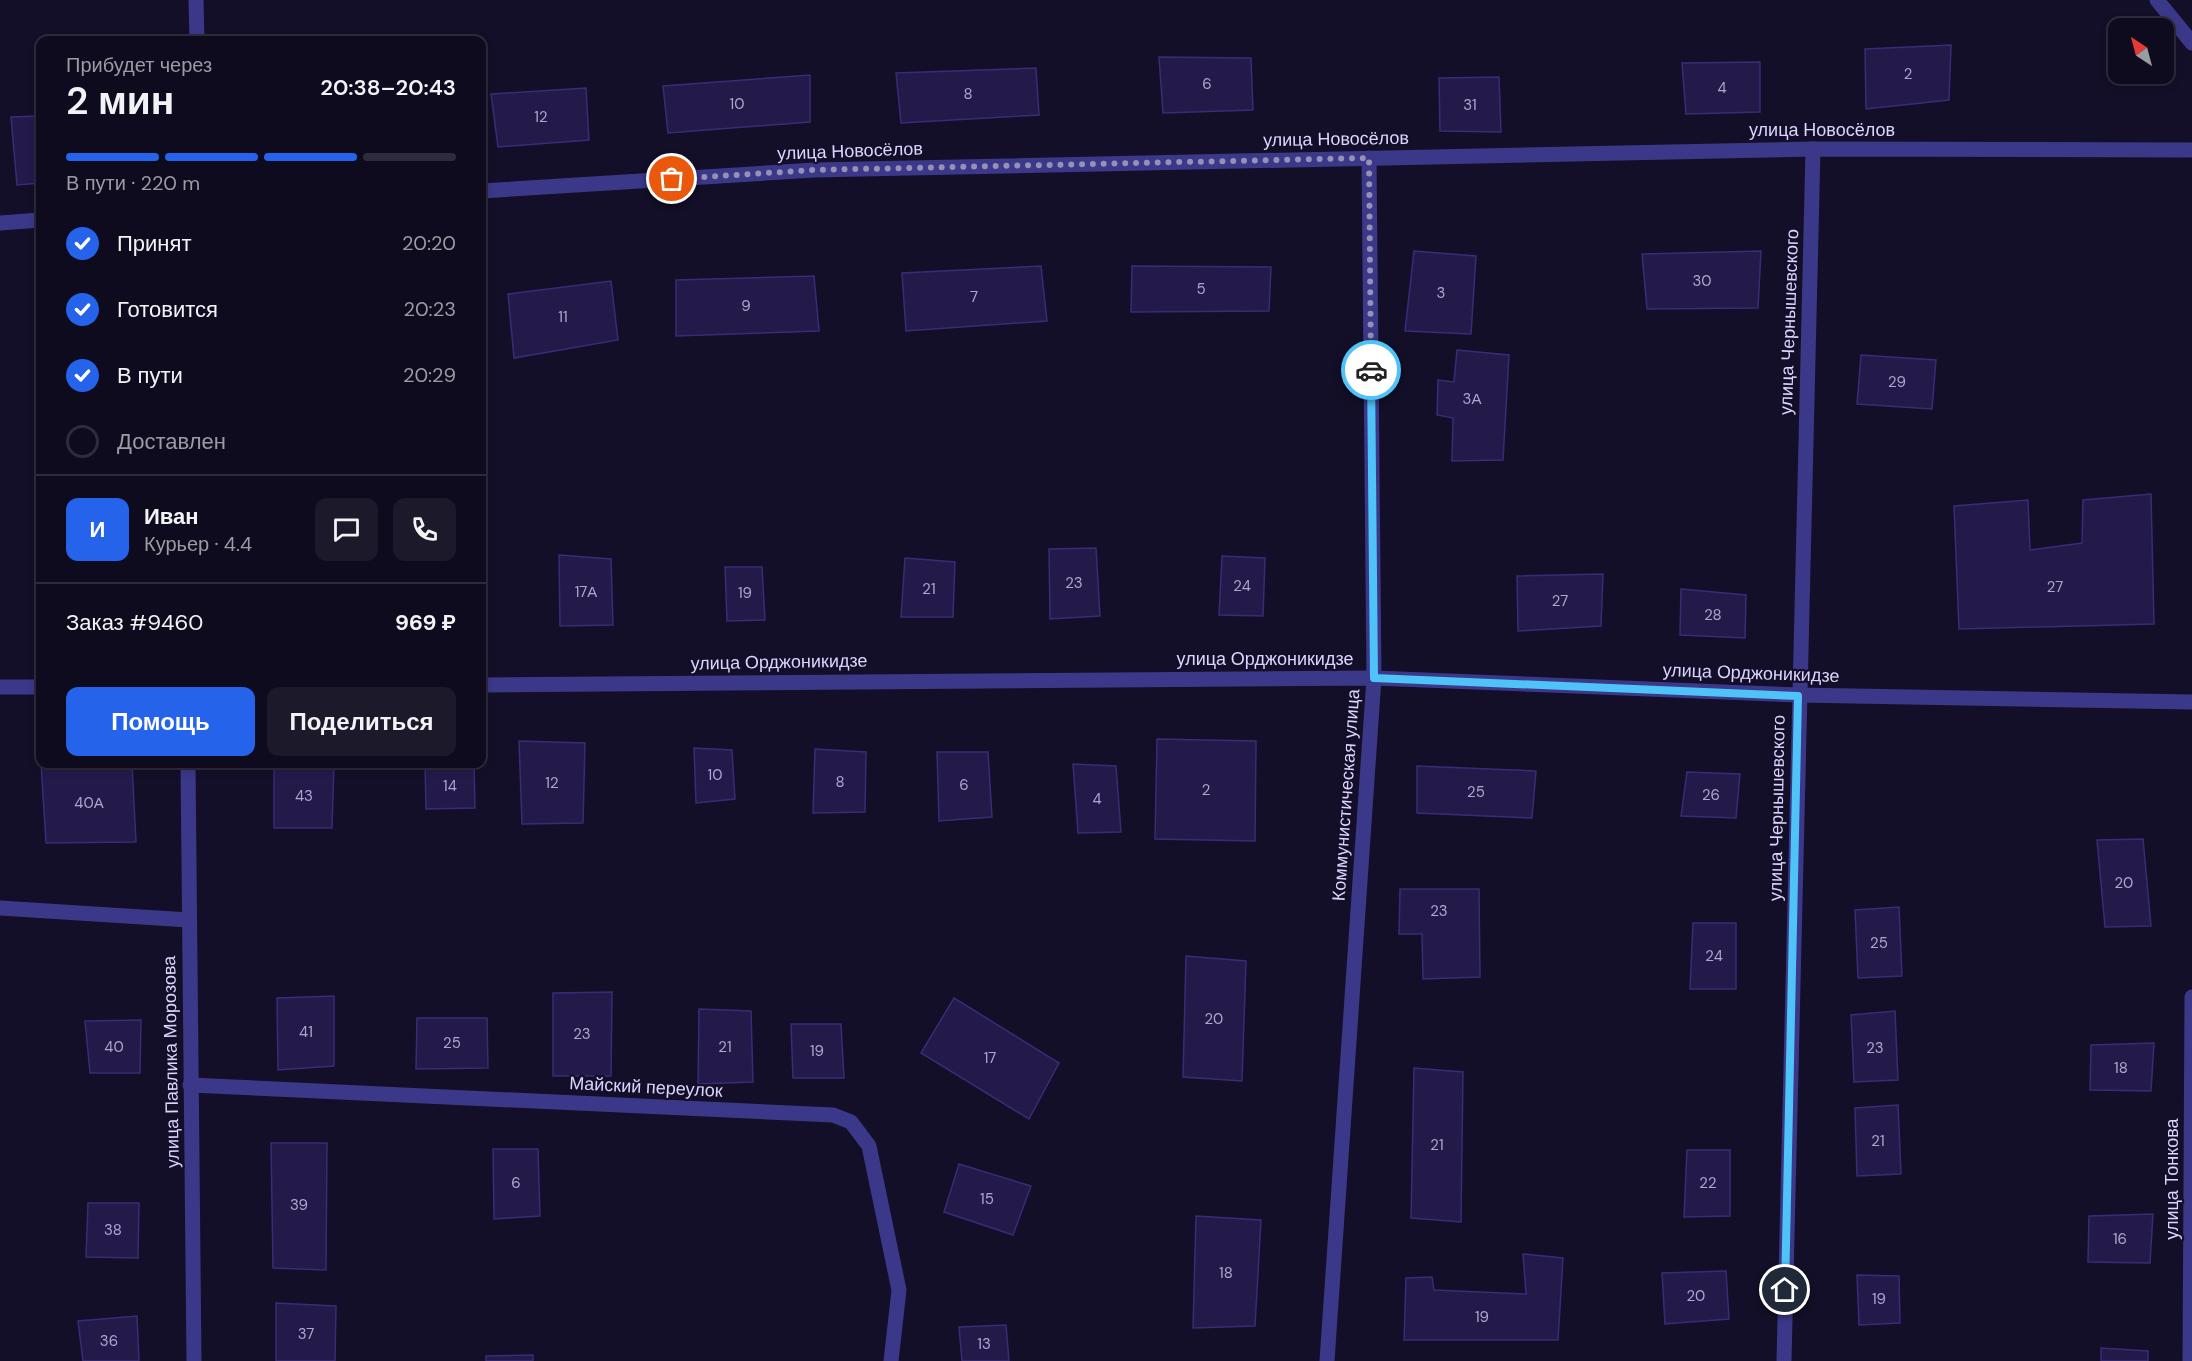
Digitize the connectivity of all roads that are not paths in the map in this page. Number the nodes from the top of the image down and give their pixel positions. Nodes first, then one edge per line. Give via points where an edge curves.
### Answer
1 (196, 0) edge
2 (2157, 0) edge
3 (197, 36) edge
4 (2192, 43) edge
5 (1813, 148) junction
6 (2192, 150) edge
7 (1369, 158) junction
8 (486, 191) edge
9 (36, 220) edge
10 (0, 223) edge
11 (1374, 678) junction
12 (486, 685) edge
13 (0, 687) edge
14 (36, 687) edge
15 (1798, 696) junction
16 (2192, 702) edge
17 (188, 768) edge
18 (0, 908) edge
19 (189, 920) junction
20 (2192, 997) edge
21 (190, 1085) junction
22 (194, 1361) edge
23 (891, 1361) edge
24 (1327, 1361) edge
25 (1784, 1361) edge
26 (2190, 1361) edge

1 - 3 street
2 - 4 street
5 - 6 street, улица Новосёлов
5 - 7 street, улица Новосёлов
5 - 15 street, улица Чернышевского
7 - 8 street, улица Новосёлов via 814,170
7 - 11 street, Коммунистическая улица
9 - 10 street
11 - 12 street, улица Орджоникидзе
11 - 15 street, улица Орджоникидзе
11 - 24 street, Коммунистическая улица
13 - 14 street
15 - 16 street, улица Орджоникидзе
15 - 25 street, улица Чернышевского
17 - 19 street, улица Павлика Морозова
18 - 19 street
19 - 21 street, улица Павлика Морозова
20 - 26 street, улица Тонкова
21 - 22 street, улица Павлика Морозова
21 - 23 street, Майский переулок via 833,1115 851,1122 869,1146 899,1290

